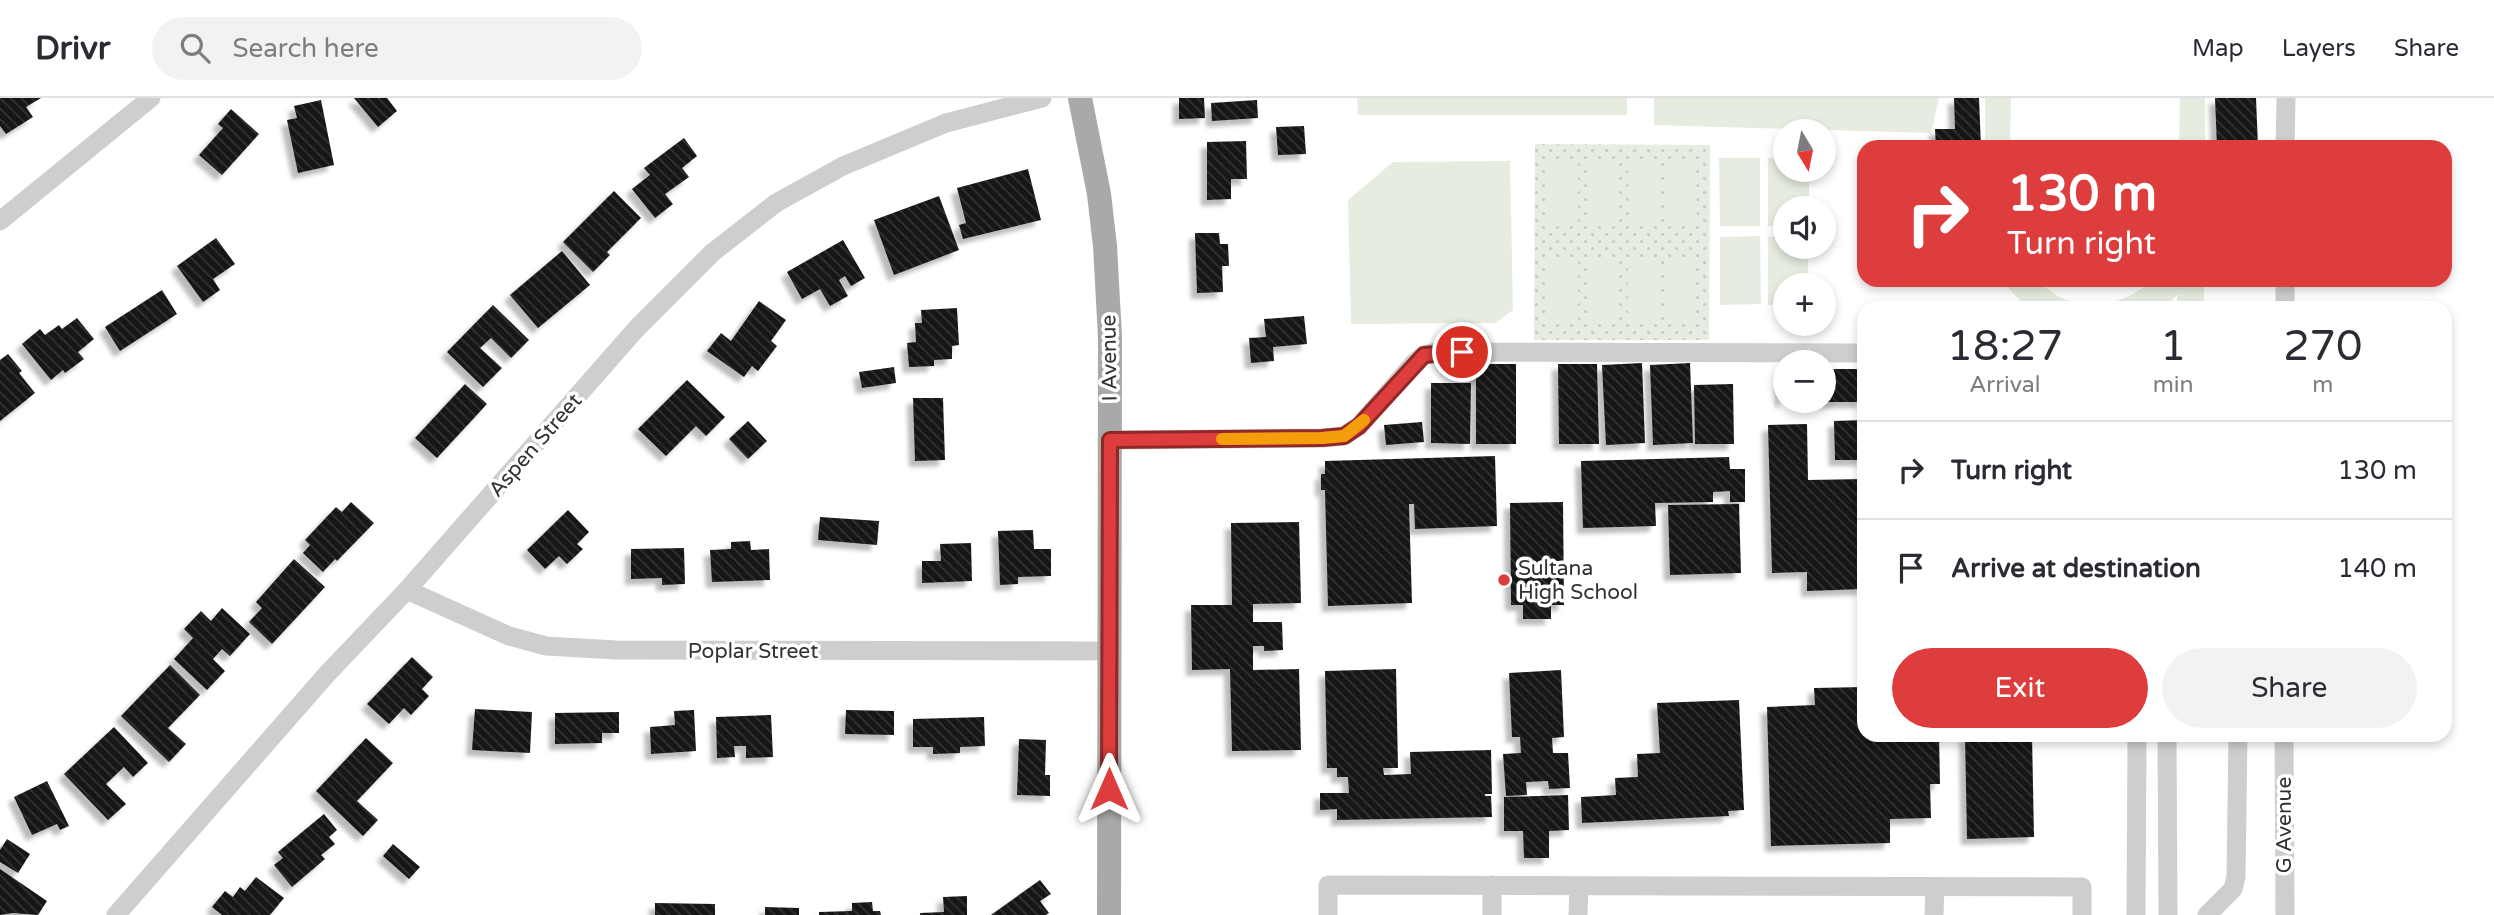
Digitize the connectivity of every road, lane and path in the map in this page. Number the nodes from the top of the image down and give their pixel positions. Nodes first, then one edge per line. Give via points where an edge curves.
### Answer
1 (151, 98) edge
2 (1042, 98) edge
3 (1080, 98) edge
4 (2286, 98) edge
5 (2285, 140) edge
6 (0, 221) edge
7 (1857, 353) edge
8 (1110, 440) junction
9 (407, 590) junction
10 (1109, 651) junction
11 (2137, 742) edge
12 (2167, 742) edge
13 (2238, 742) edge
14 (2284, 742) edge
15 (1492, 885) junction
16 (1579, 886) junction
17 (1935, 887) junction
18 (116, 915) edge
19 (1109, 915) edge
20 (1328, 915) edge
21 (1492, 915) edge
22 (1578, 915) edge
23 (1934, 915) edge
24 (2082, 915) edge
25 (2137, 915) edge
26 (2168, 915) edge
27 (2207, 915) edge
28 (2285, 915) edge

1 - 6 street
2 - 9 street, Aspen Street via 946,123 879,149 776,203 712,253 637,328
3 - 8 main road, I Avenue via 1105,246
4 - 5 street
7 - 8 street via 1436,352 1414,363 1359,426 1344,436
8 - 10 main road, I Avenue
9 - 10 street, Poplar Street via 509,636 546,646
9 - 18 street, Aspen Street via 327,674
10 - 19 main road, I Avenue
11 - 25 street
12 - 26 street
13 - 27 street via 2236,877 2233,889
14 - 28 street, G Avenue
15 - 16 street
15 - 20 street via 1328,885
15 - 21 street
16 - 17 street
16 - 22 street
17 - 23 street
17 - 24 street via 2082,887

